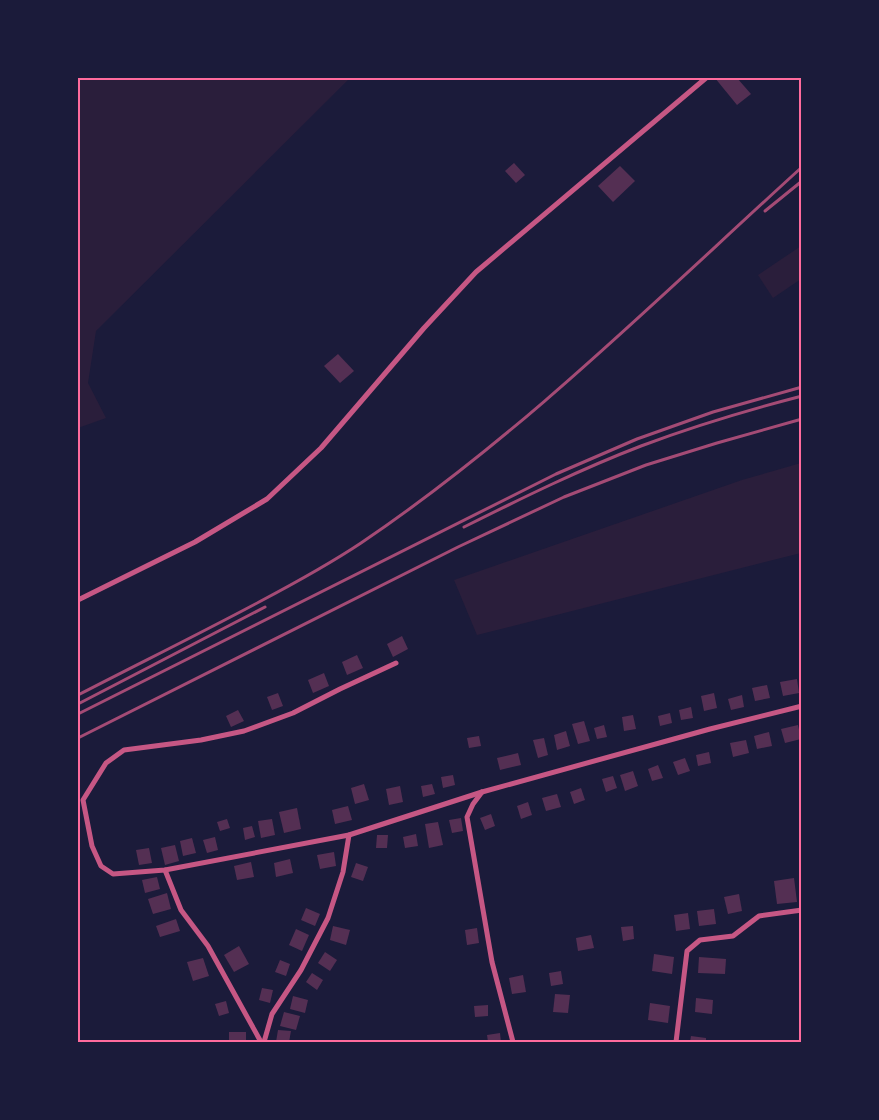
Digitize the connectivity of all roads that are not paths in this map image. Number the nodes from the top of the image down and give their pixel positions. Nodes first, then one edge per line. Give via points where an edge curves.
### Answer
1 (706, 78) edge
2 (78, 600) edge
3 (396, 663) dead end
4 (802, 706) edge
5 (482, 792) junction
6 (349, 835) junction
7 (165, 870) junction
8 (802, 910) edge
9 (263, 1042) edge
10 (513, 1042) edge
11 (676, 1042) edge

1 - 2 street via 476,272 321,448 268,499 195,542
3 - 7 street via 293,713 244,731 124,750 106,763 83,800 92,846 101,866 113,874
4 - 5 street
5 - 6 street
5 - 10 street via 468,816 492,962
6 - 7 street
6 - 9 street via 343,872 328,918 301,970 272,1014
7 - 9 street via 181,910 208,946
8 - 11 street via 759,916 734,936 700,940 687,951

